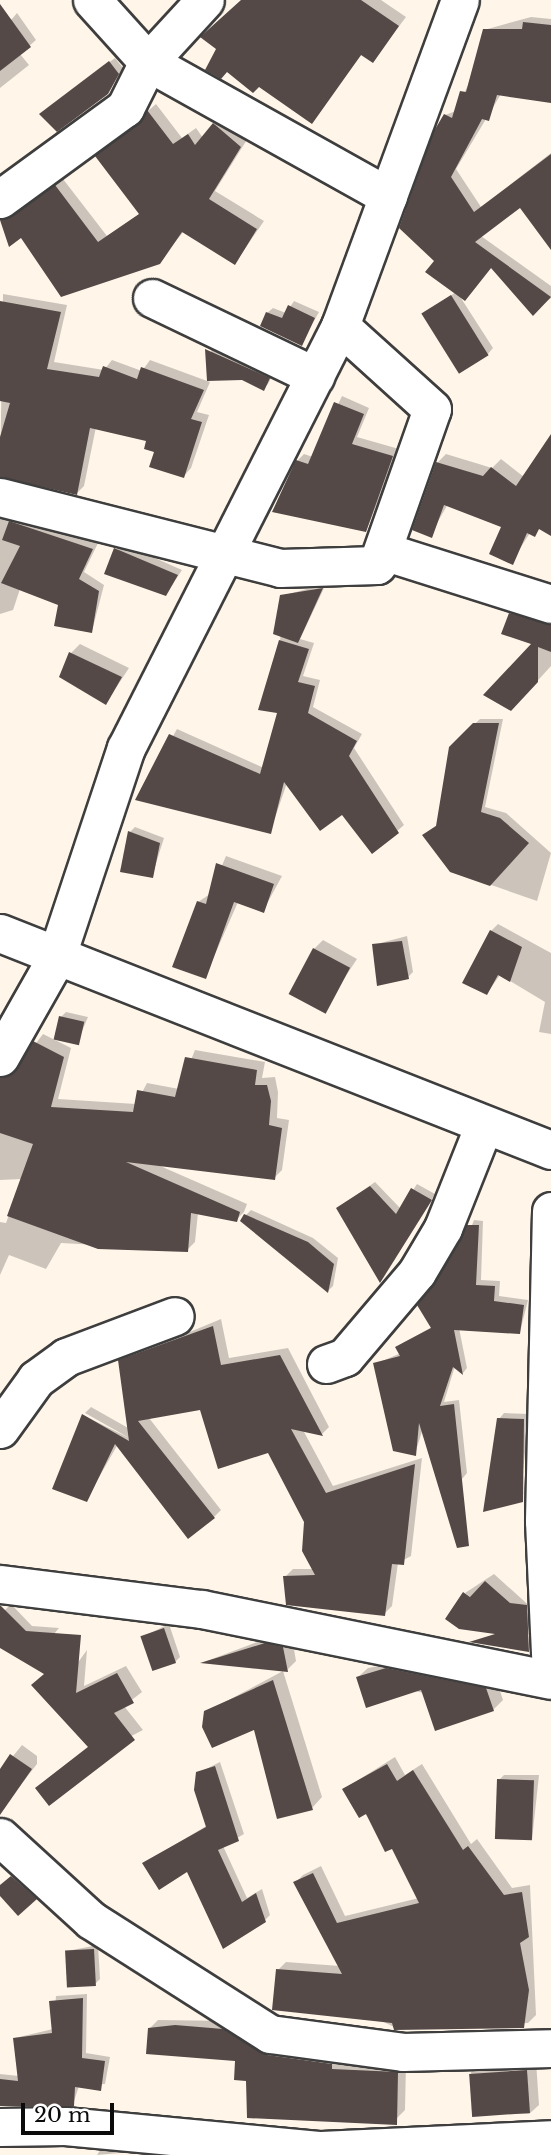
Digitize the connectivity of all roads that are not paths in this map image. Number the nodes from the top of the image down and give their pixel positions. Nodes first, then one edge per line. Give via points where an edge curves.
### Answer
1 (92, 0) edge
2 (205, 0) edge
3 (460, 0) edge
4 (148, 62) junction
5 (388, 196) junction
6 (0, 199) edge
7 (152, 298) dead end
8 (340, 326) junction
9 (315, 376) junction
10 (0, 497) edge
11 (386, 552) junction
12 (223, 555) junction
13 (551, 604) edge
14 (0, 933) edge
15 (56, 958) junction
16 (0, 1057) edge
17 (484, 1125) junction
18 (551, 1150) edge
19 (551, 1211) edge
20 (551, 1218) edge
21 (176, 1317) dead end
22 (326, 1364) dead end
23 (0, 1429) edge
24 (0, 1584) edge
25 (551, 1678) edge
26 (0, 1837) edge
27 (551, 2048) edge
28 (0, 2127) edge
29 (551, 2139) edge

1 - 4 street
2 - 4 street
3 - 5 street
4 - 5 street
4 - 6 street via 125,108
5 - 8 street
7 - 9 street
8 - 9 street
8 - 11 street via 432,410
9 - 12 street
10 - 12 street
11 - 12 street via 377,565 323,571
11 - 13 street
12 - 15 street via 126,748
14 - 15 street
15 - 16 street
15 - 17 street
17 - 18 street
17 - 22 street via 443,1228 417,1272 345,1357
19 - 20 street
20 - 25 street via 544,1521
21 - 23 street via 66,1356 36,1379
24 - 25 street via 202,1609
26 - 27 street via 92,1920 270,2034 403,2052
28 - 29 street via 65,2126 321,2150

